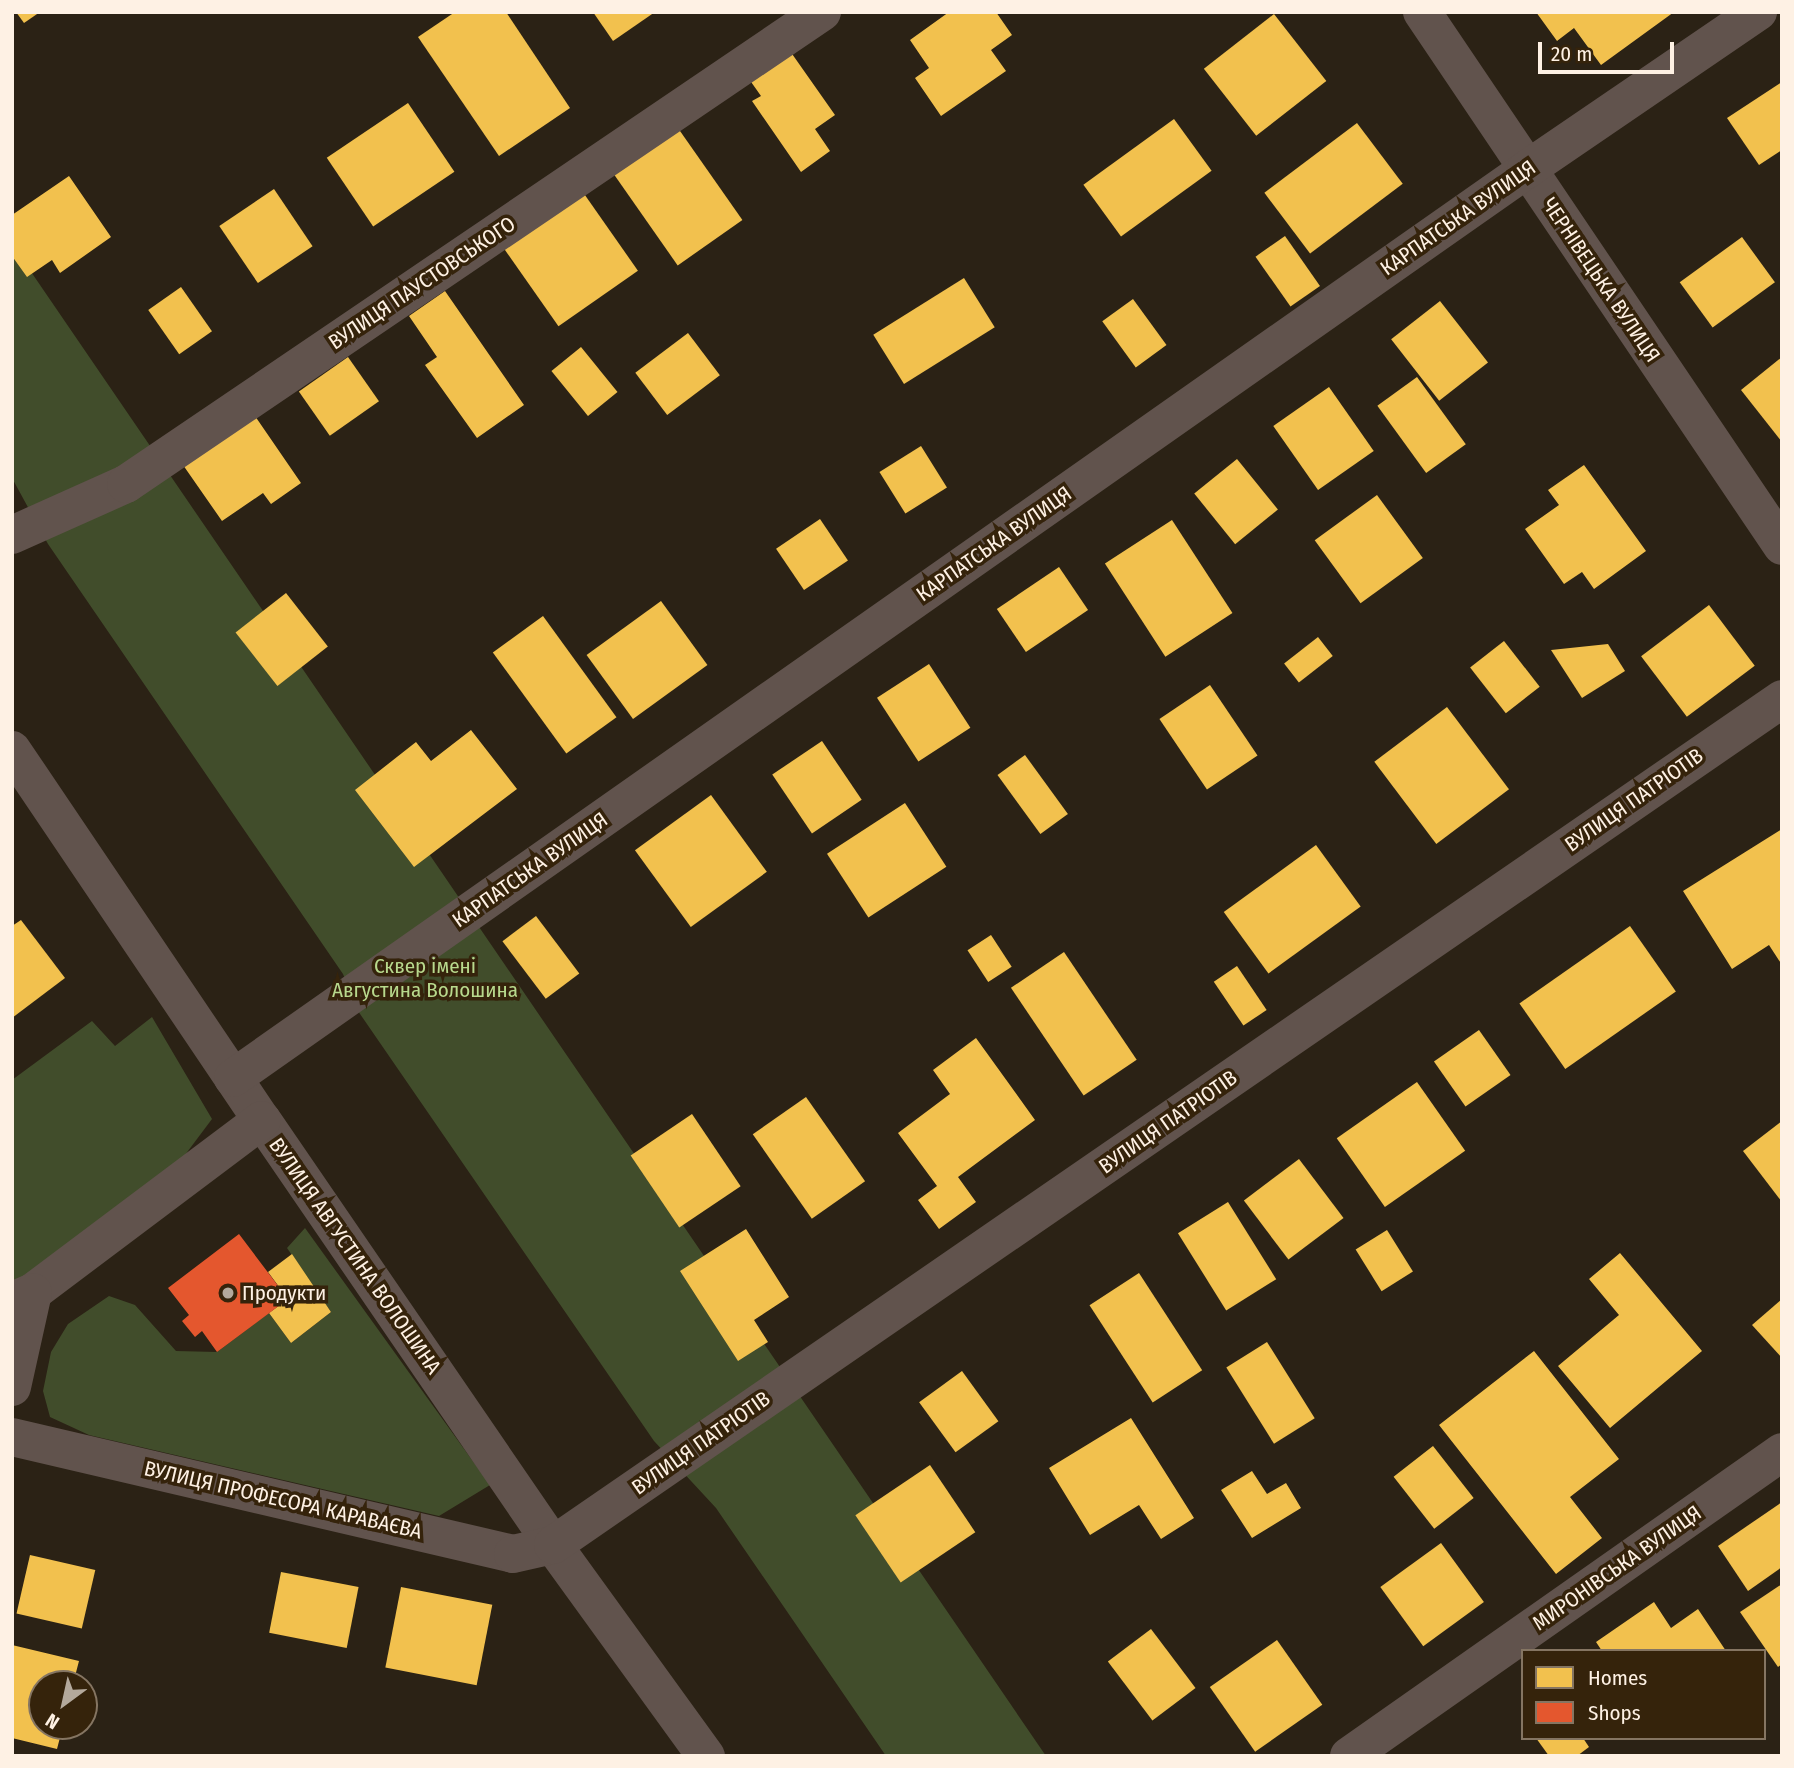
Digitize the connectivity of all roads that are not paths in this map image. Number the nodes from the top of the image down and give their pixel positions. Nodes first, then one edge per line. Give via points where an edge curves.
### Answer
1 (822, 12) edge
2 (1422, 12) edge
3 (1758, 12) edge
4 (1526, 170) junction
5 (12, 535) edge
6 (1782, 546) edge
7 (1782, 699) edge
8 (12, 750) edge
9 (233, 1078) junction
10 (261, 1120) junction
11 (23, 1297) edge
12 (12, 1387) edge
13 (12, 1437) edge
14 (1782, 1452) edge
15 (553, 1545) junction
16 (706, 1756) edge
17 (1349, 1756) edge

1 - 5 street, ВУЛИЦЯ ПАУСТОВСЬКОГО via 126,484
2 - 4 street, ЧЕРНІВЕЦЬКА ВУЛИЦЯ
3 - 4 street, КАРПАТСЬКА ВУЛИЦЯ
4 - 6 street, ЧЕРНІВЕЦЬКА ВУЛИЦЯ
4 - 9 street, КАРПАТСЬКА ВУЛИЦЯ
7 - 15 street, ВУЛИЦЯ ПАТРІОТІВ
8 - 9 street, ВУЛИЦЯ АВГУСТИНА ВОЛОШИНА
9 - 10 street, ВУЛИЦЯ АВГУСТИНА ВОЛОШИНА
10 - 11 street
10 - 15 street, ВУЛИЦЯ АВГУСТИНА ВОЛОШИНА
11 - 12 street
13 - 15 street, ВУЛИЦЯ ПРОФЕСОРА КАРАВАЄВА via 513,1554
14 - 17 street, МИРОНІВСЬКА ВУЛИЦЯ
15 - 16 street, ВУЛИЦЯ АВГУСТИНА ВОЛОШИНА

